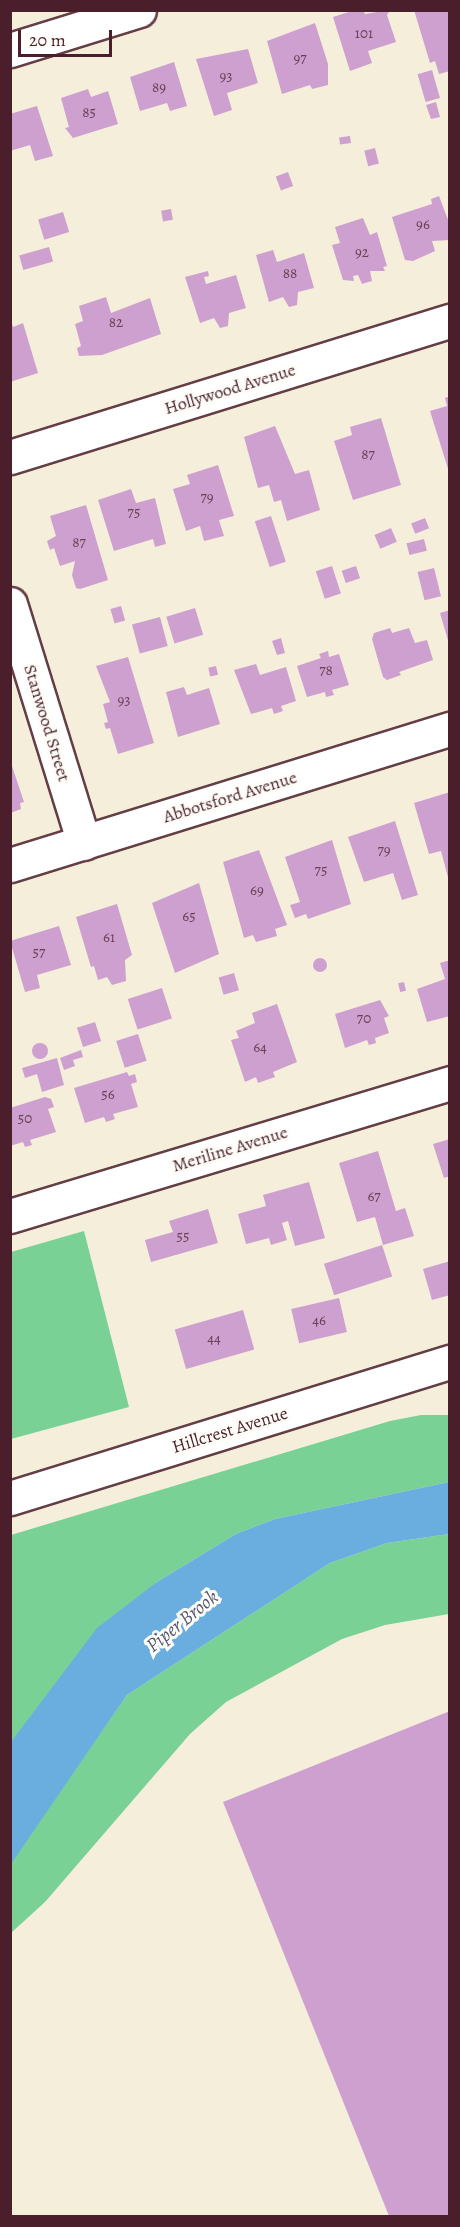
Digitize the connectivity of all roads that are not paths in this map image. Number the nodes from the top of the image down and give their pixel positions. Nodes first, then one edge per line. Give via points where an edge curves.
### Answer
1 (139, 10) edge
2 (10, 50) edge
3 (450, 321) edge
4 (10, 457) edge
5 (10, 604) edge
6 (450, 729) edge
7 (84, 843) junction
8 (10, 865) edge
9 (450, 1083) edge
10 (10, 1216) edge
11 (450, 1362) edge
12 (10, 1498) edge

1 - 2 street
3 - 4 street, Hollywood Avenue
5 - 7 street, Stanwood Street
6 - 7 street, Abbotsford Avenue
7 - 8 street, Abbotsford Avenue
9 - 10 street, Meriline Avenue
11 - 12 street, Hillcrest Avenue

